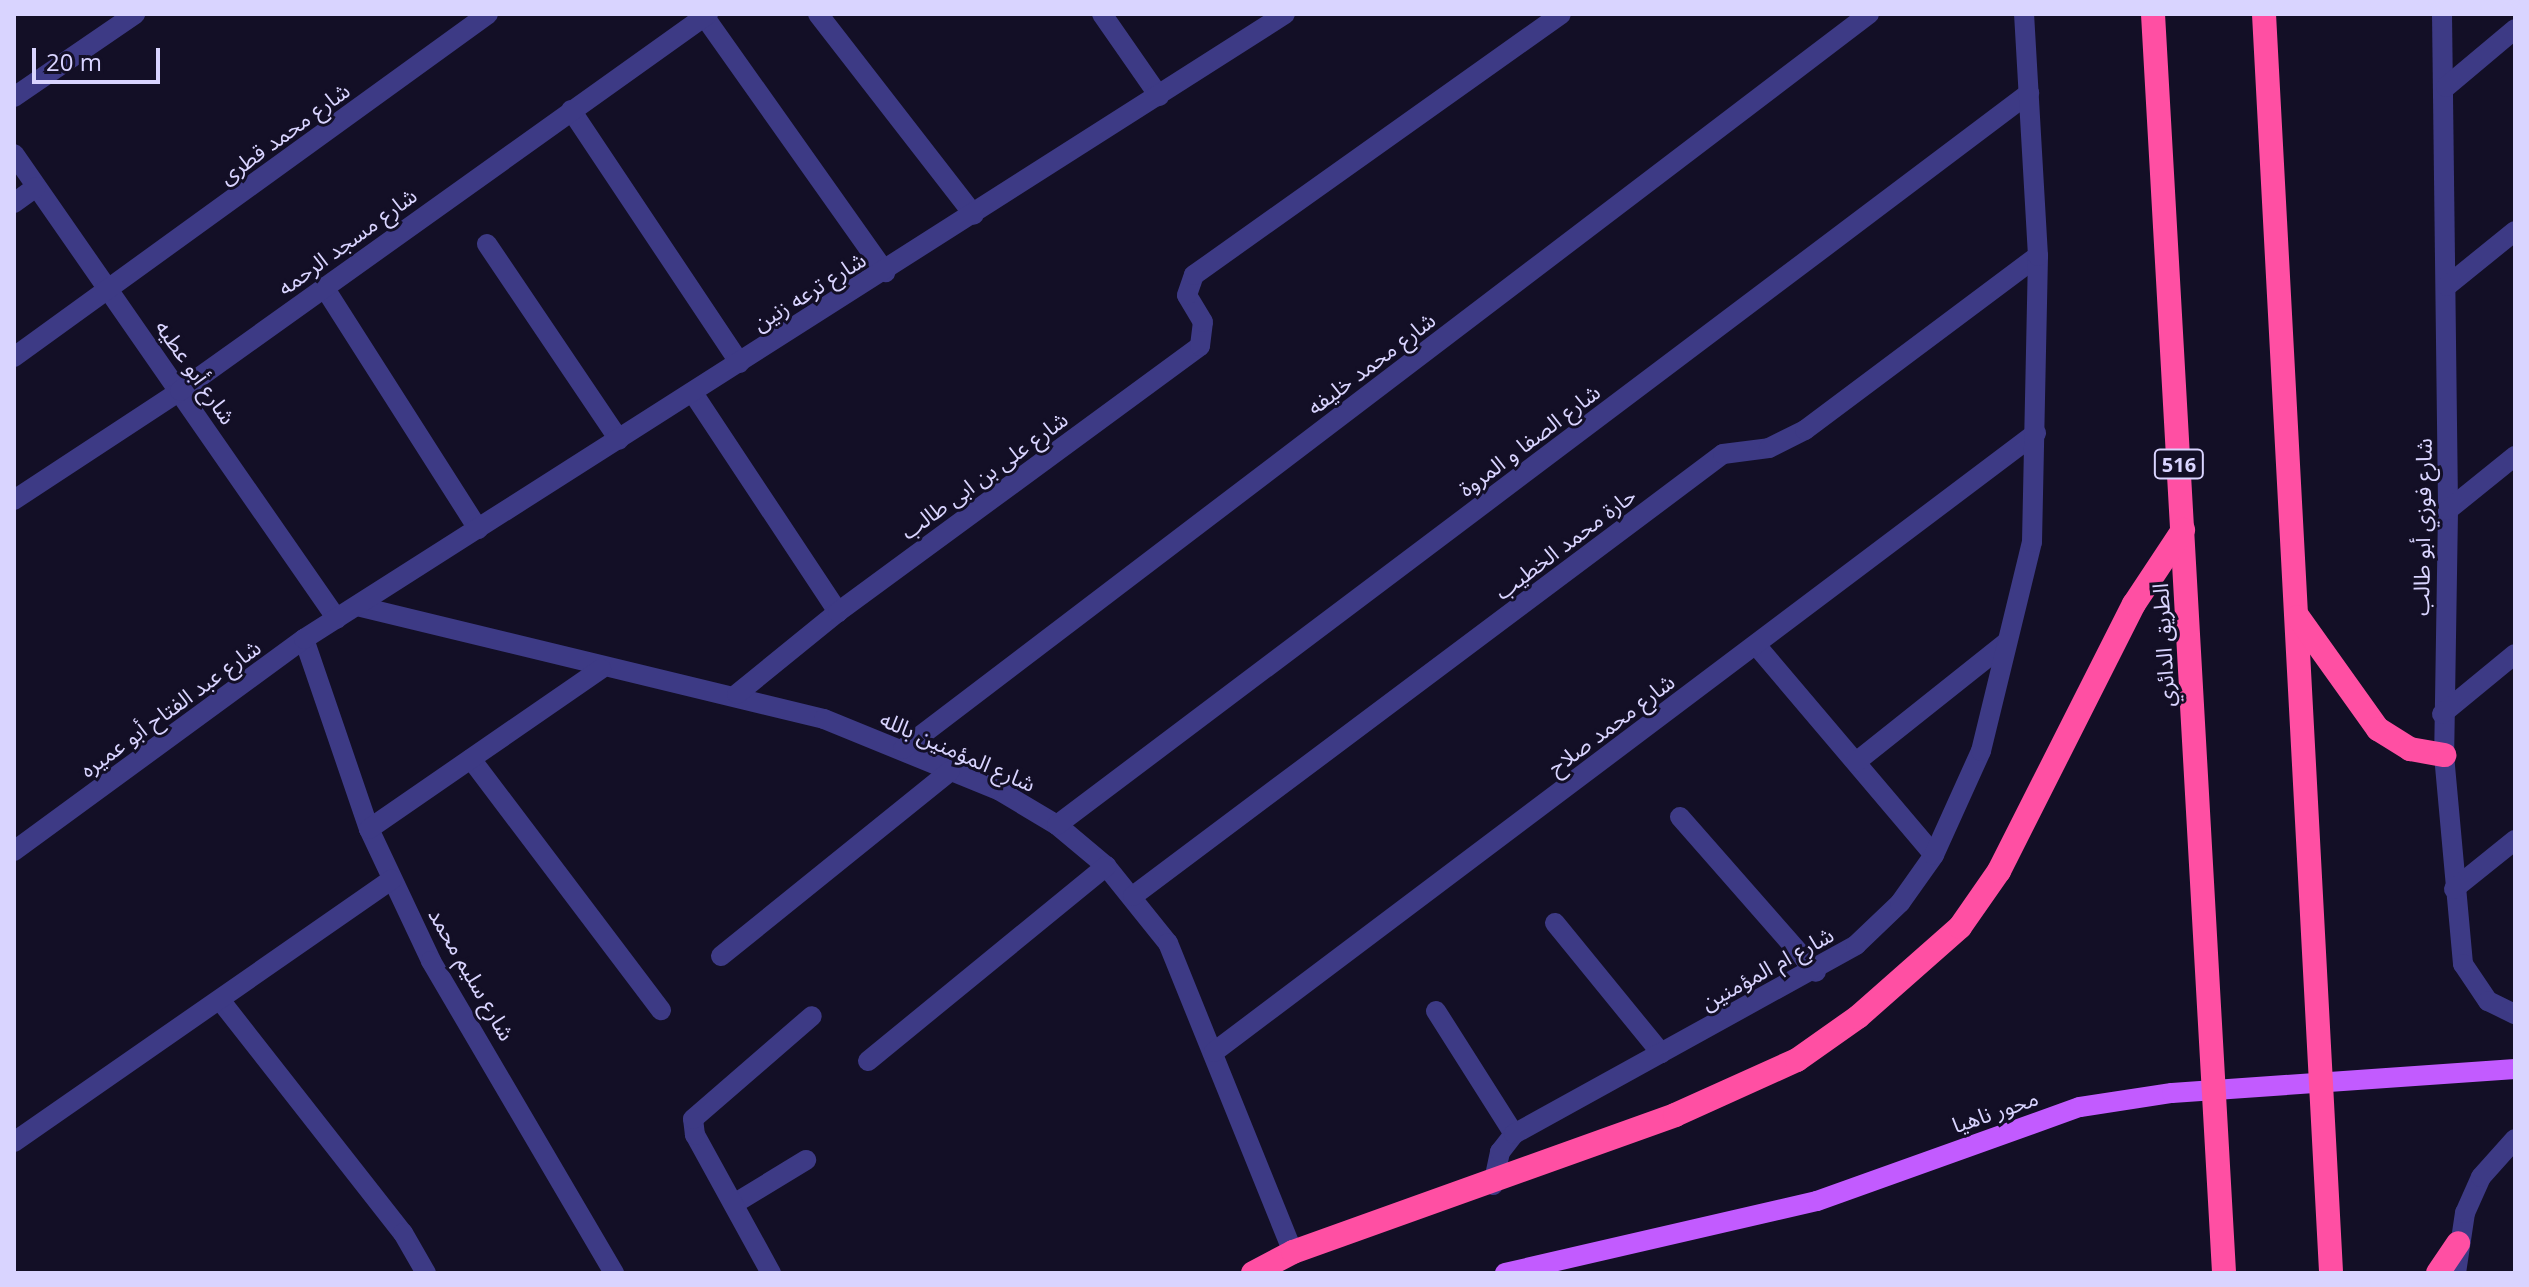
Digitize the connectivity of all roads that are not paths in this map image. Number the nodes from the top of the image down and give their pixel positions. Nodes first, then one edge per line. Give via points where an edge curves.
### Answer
1 (135, 14) edge
2 (488, 14) edge
3 (818, 14) edge
4 (1102, 14) edge
5 (1561, 14) edge
6 (1869, 14) edge
7 (2024, 14) edge
8 (2153, 14) edge
9 (2264, 14) edge
10 (2442, 14) edge
11 (706, 15) edge
12 (1280, 15) edge
13 (2515, 29) edge
14 (2446, 87) junction
15 (2029, 93) junction
16 (1159, 96) junction
17 (14, 97) edge
18 (571, 110) junction
19 (14, 154) edge
20 (36, 187) junction
21 (14, 203) edge
22 (974, 215) junction
23 (2515, 231) edge
24 (487, 244) dead end
25 (2038, 256) junction
26 (885, 272) junction
27 (2447, 286) junction
28 (324, 287) junction
29 (109, 290) junction
30 (14, 357) edge
31 (740, 363) junction
32 (180, 391) junction
33 (693, 393) junction
34 (2036, 433) junction
35 (619, 440) junction
36 (2515, 456) edge
37 (14, 500) edge
38 (2448, 510) junction
39 (478, 529) junction
40 (2183, 530) junction
41 (357, 606) junction
42 (838, 612) junction
43 (2298, 616) junction
44 (337, 619) junction
45 (304, 639) junction
46 (2007, 642) junction
47 (1756, 645) junction
48 (2515, 654) edge
49 (601, 669) junction
50 (737, 694) junction
51 (2442, 714) junction
52 (903, 749) junction
53 (2444, 755) junction
54 (471, 759) junction
55 (1856, 762) junction
56 (950, 771) junction
57 (1680, 817) dead end
58 (1057, 825) junction
59 (369, 829) junction
60 (2515, 840) edge
61 (14, 851) edge
62 (1934, 855) junction
63 (1106, 866) junction
64 (392, 879) junction
65 (2454, 889) junction
66 (1133, 896) junction
67 (1555, 923) dead end
68 (721, 956) dead end
69 (1816, 972) junction
70 (220, 1000) junction
71 (661, 1010) dead end
72 (1436, 1011) dead end
73 (2515, 1014) edge
74 (812, 1016) dead end
75 (1214, 1052) junction
76 (1661, 1053) junction
77 (868, 1061) dead end
78 (2515, 1069) edge
79 (1514, 1134) junction
80 (2515, 1139) edge
81 (14, 1142) edge
82 (806, 1160) dead end
83 (1493, 1185) junction
84 (737, 1202) junction
85 (2458, 1243) junction
86 (1293, 1252) junction
87 (2331, 1272) edge
88 (426, 1273) edge
89 (614, 1273) edge
90 (771, 1273) edge
91 (1253, 1273) edge
92 (1505, 1273) edge
93 (2224, 1273) edge
94 (2438, 1273) edge
95 (2456, 1273) edge

1 - 17 street
2 - 29 street, شارع محمد قطرى
3 - 22 street
4 - 16 street
5 - 42 street, شارع على بن ابى طالب via 1194,275 1187,295 1203,322 1200,346
6 - 52 street, شارع محمد خليفه
7 - 15 street, شارع ام المؤمنين
8 - 40 highway, الطريق الدائري / 516
9 - 43 highway
10 - 14 street, شارع فوزي أبو طالب
11 - 18 street, شارع مسجد الرحمه
11 - 26 street, شارع مسجد الرحمه
12 - 16 street, شارع ترعه زنين
13 - 14 street
14 - 27 street, شارع فوزي أبو طالب
15 - 25 street, شارع ام المؤمنين
15 - 58 street, شارع الصفا و المروة
16 - 22 street, شارع ترعه زنين
18 - 28 street, شارع مسجد الرحمه
18 - 31 street
19 - 20 street, شارع أبو عطيه
20 - 21 street
20 - 29 street, شارع أبو عطيه
22 - 26 street, شارع ترعه زنين
23 - 27 street
24 - 35 street
25 - 34 street, شارع ام المؤمنين
25 - 66 street, حارة محمد الخطيب via 1805,430 1769,448 1723,454
26 - 31 street, شارع ترعه زنين
27 - 38 street, شارع فوزي أبو طالب
28 - 32 street, شارع مسجد الرحمه
28 - 39 street
29 - 30 street, شارع محمد قطرى
29 - 32 street, شارع أبو عطيه
31 - 33 street, شارع ترعه زنين
32 - 37 street, شارع مسجد الرحمه
32 - 44 street, شارع أبو عطيه
33 - 35 street, شارع ترعه زنين
33 - 42 street
34 - 46 street, شارع ام المؤمنين via 2032,542
34 - 47 street, شارع محمد صلاح
35 - 39 street, شارع ترعه زنين
36 - 38 street
38 - 51 street, شارع فوزي أبو طالب
39 - 41 street, شارع ترعه زنين
40 - 83 highway via 2134,604 1999,871 1960,927 1913,973 1797,1060
40 - 93 highway, الطريق الدائري / 516
41 - 44 street, شارع عبد الفتاح أبو عميره
41 - 49 street, شارع المؤمنين بالله
42 - 50 street, شارع على بن ابى طالب
43 - 53 highway via 2378,729 2410,749
43 - 87 highway
44 - 45 street, شارع عبد الفتاح أبو عميره
45 - 59 street, شارع سليم محمد
45 - 61 street, شارع عبد الفتاح أبو عميره
46 - 55 street
46 - 62 street, شارع ام المؤمنين via 1981,751
47 - 55 street
47 - 75 street, شارع محمد صلاح
48 - 51 street
49 - 50 street, شارع المؤمنين بالله
49 - 54 street
50 - 52 street, شارع المؤمنين بالله
51 - 53 street, شارع فوزي أبو طالب
52 - 56 street, شارع المؤمنين بالله
53 - 65 street, شارع فوزي أبو طالب
54 - 59 street
54 - 71 street
55 - 62 street
56 - 58 street, شارع المؤمنين بالله
56 - 68 street
57 - 69 street
58 - 63 street, شارع المؤمنين بالله
59 - 64 street, شارع سليم محمد
60 - 65 street
62 - 69 street, شارع ام المؤمنين via 1900,903
63 - 66 street, شارع المؤمنين بالله
63 - 77 street
64 - 70 street
64 - 89 street, شارع سليم محمد via 431,961
65 - 73 street, شارع فوزي أبو طالب via 2463,964 2473,985
66 - 75 street, شارع المؤمنين بالله via 1168,943
67 - 76 street
69 - 76 street, شارع ام المؤمنين
70 - 81 street
70 - 88 street via 403,1233
72 - 79 street
74 - 84 street via 696,1111 695,1135
75 - 86 street, شارع المؤمنين بالله
76 - 79 street, شارع ام المؤمنين
78 - 92 main road, محور ناهيا via 2172,1093 2080,1107 1817,1201
79 - 83 street via 1500,1152
80 - 85 street via 2481,1177
82 - 84 street
83 - 86 highway
84 - 90 street
85 - 94 highway
85 - 95 street
86 - 91 highway

